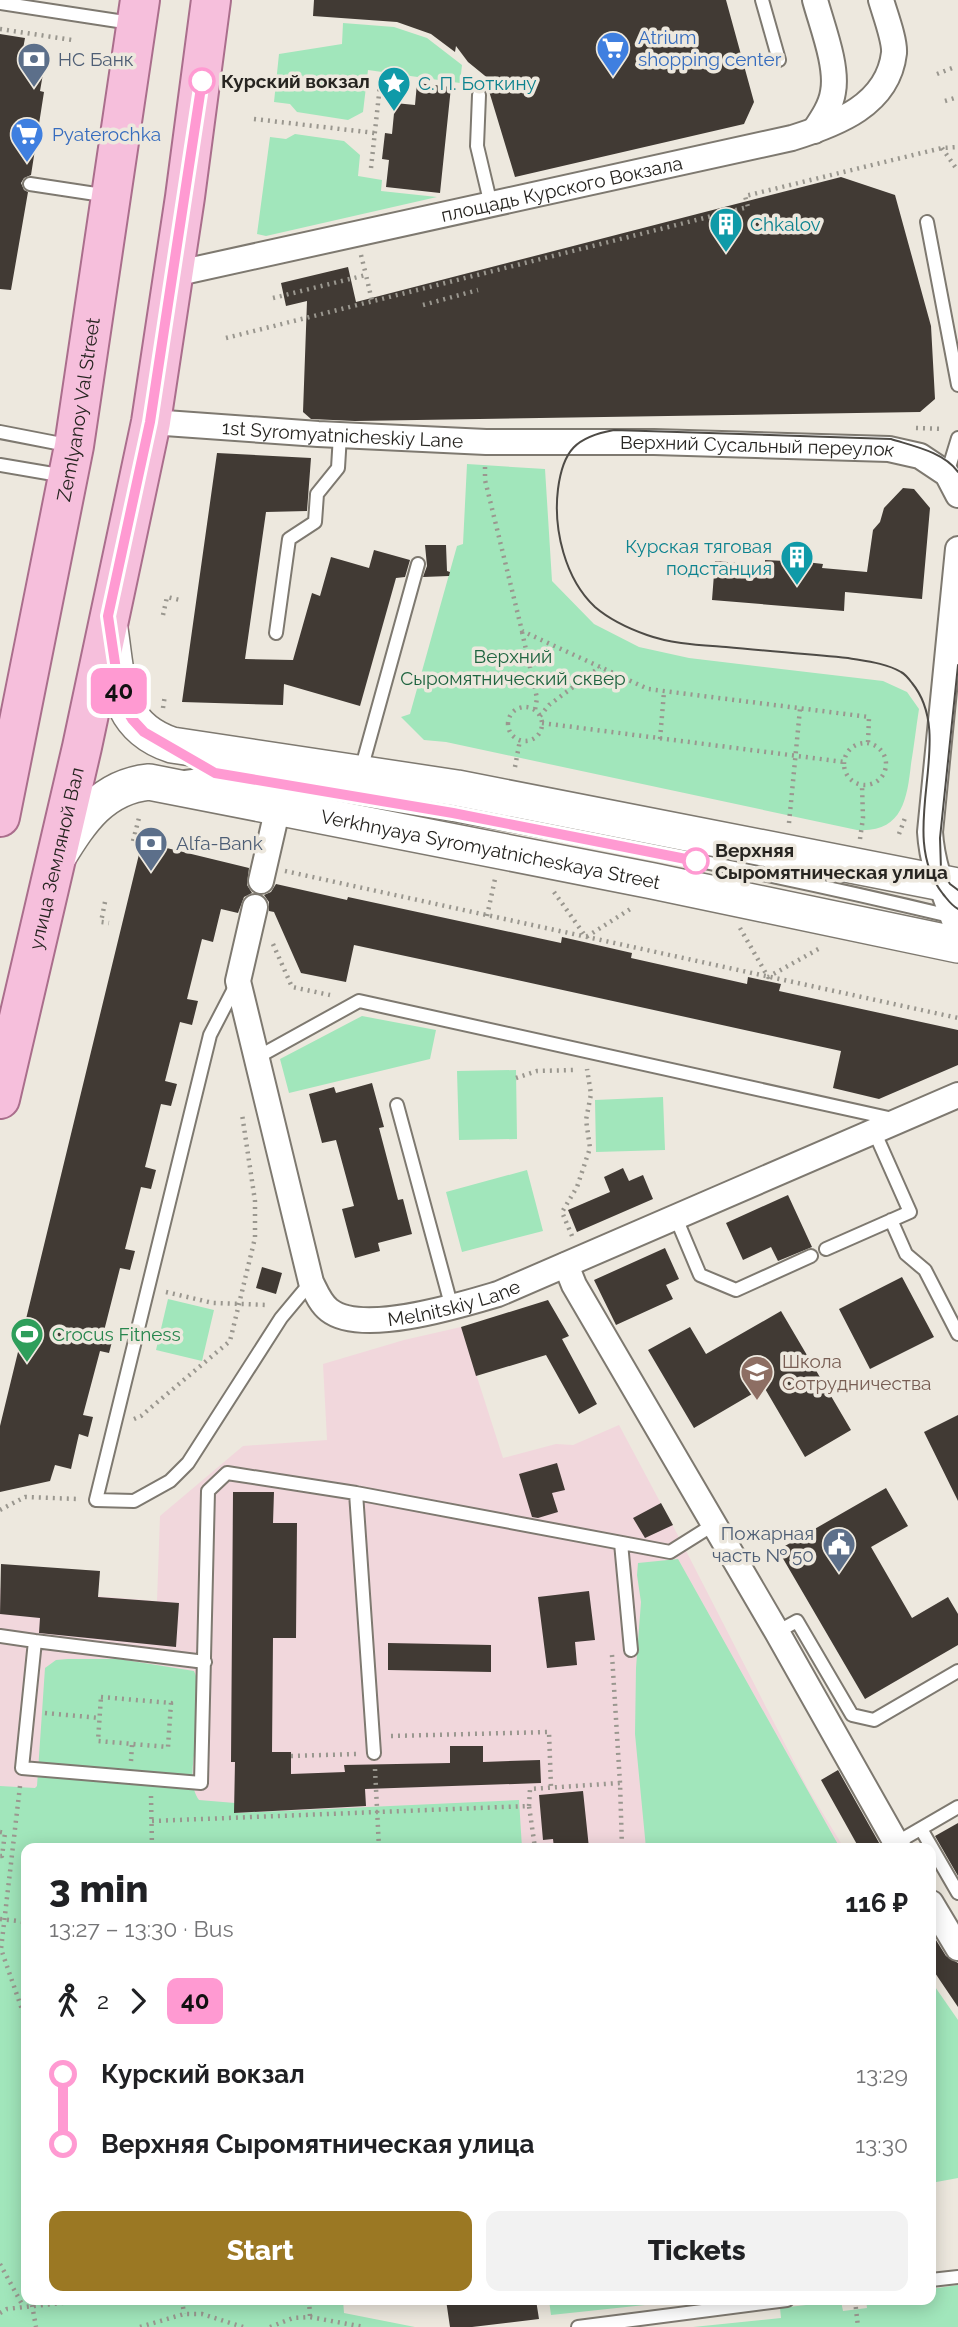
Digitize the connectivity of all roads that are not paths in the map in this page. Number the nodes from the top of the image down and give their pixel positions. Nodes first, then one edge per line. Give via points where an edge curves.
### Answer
1 (211, 0) edge
2 (762, 0) edge
3 (815, 0) edge
4 (881, 0) edge
5 (0, 3) edge
6 (139, 12) edge
7 (779, 60) dead end
8 (479, 95) dead end
9 (814, 131) junction
10 (30, 184) dead end
11 (113, 197) junction
12 (491, 205) junction
13 (927, 222) dead end
14 (174, 274) junction
15 (958, 385) edge
16 (150, 422) junction
17 (0, 432) edge
18 (340, 435) junction
19 (958, 438) edge
20 (537, 443) joint
21 (72, 461) junction
22 (0, 464) edge
23 (952, 485) edge
24 (958, 549) edge
25 (418, 564) dead end
26 (956, 590) edge
27 (108, 616) junction
28 (955, 620) edge
29 (276, 633) dead end
30 (157, 740) junction
31 (215, 773) junction
32 (360, 774) junction
33 (149, 782) junction
34 (2, 800) edge
35 (278, 807) junction
36 (55, 863) junction
37 (263, 872) road end
38 (949, 885) edge
39 (255, 907) dead end
40 (958, 918) edge
41 (958, 931) edge
42 (958, 945) edge
43 (238, 981) junction
44 (256, 1058) junction
45 (958, 1095) edge
46 (0, 1099) edge
47 (397, 1105) dead end
48 (899, 1121) junction
49 (874, 1131) junction
50 (676, 1218) junction
51 (891, 1220) junction
52 (826, 1249) dead end
53 (571, 1256) junction
54 (811, 1256) dead end
55 (311, 1282) junction
56 (452, 1308) junction
57 (958, 1334) edge
58 (356, 1493) junction
59 (713, 1525) junction
60 (621, 1543) junction
61 (777, 1632) junction
62 (0, 1636) edge
63 (35, 1641) junction
64 (631, 1650) road end
65 (205, 1662) junction
66 (958, 1671) edge
67 (374, 1753) road end
68 (958, 1807) edge
69 (921, 1829) junction
70 (895, 1843) edge
71 (901, 1843) edge
72 (929, 1843) edge
73 (936, 1855) edge
74 (958, 1893) edge
75 (936, 1911) edge
76 (958, 1948) edge
77 (958, 2277) edge
78 (936, 2279) edge
79 (748, 2305) edge
80 (578, 2327) edge

1 - 14 main road
2 - 7 lane
3 - 9 street via 833,67 834,91
4 - 9 street, площадь Курского Вокзала via 894,51 887,82 870,102
5 - 6 lane
6 - 11 main road, Zemlyanoy Val Street
8 - 12 lane via 477,146
9 - 12 street, площадь Курского Вокзала
10 - 11 lane
11 - 21 main road, Zemlyanoy Val Street
12 - 14 street, площадь Курского Вокзала
13 - 15 lane
14 - 16 main road
16 - 18 street, 1st Syromyatnicheskiy Lane
16 - 27 main road
17 - 21 lane
18 - 20 street, 1st Syromyatnicheskiy Lane
18 - 29 lane via 338,468 317,494 315,522 289,539
19 - 23 lane
20 - 23 street, Верхний Сусальный переулок via 889,449 920,456
21 - 22 lane
21 - 34 main road, Zemlyanoy Val Street
24 - 26 street
25 - 32 lane
26 - 28 street
27 - 30 main road via 124,706 144,732
27 - 36 main road, улица Земляной Вал
28 - 38 street via 930,832 931,851
30 - 31 lane
30 - 32 main road
31 - 33 lane
31 - 40 lane via 659,853
32 - 38 main road via 457,788
33 - 35 main road, Verkhnyaya Syromyatnicheskaya Street
33 - 36 main road, Verkhnyaya Syromyatnicheskaya Street via 117,790 102,801 76,828
35 - 37 street
35 - 42 main road, Verkhnyaya Syromyatnicheskaya Street
36 - 46 main road, улица Земляной Вал
38 - 41 street
39 - 43 street, Melnitskiy Lane
43 - 44 street, Melnitskiy Lane
43 - 55 lane via 210,1035 96,1500 135,1501 170,1481 188,1463 282,1318
44 - 48 lane via 359,1002
44 - 55 street, Melnitskiy Lane
45 - 48 street, Melnitskiy Lane
47 - 56 lane
48 - 49 street, Melnitskiy Lane
49 - 50 street, Melnitskiy Lane
49 - 51 lane via 910,1212
50 - 53 street, Melnitskiy Lane
50 - 54 lane via 701,1275 736,1290
51 - 52 lane
51 - 57 lane via 906,1254 925,1270
53 - 56 street, Melnitskiy Lane via 498,1294
53 - 59 street via 574,1285
55 - 56 street, Melnitskiy Lane via 329,1311 347,1317 378,1320
58 - 60 lane
58 - 65 lane via 227,1473 208,1491
58 - 67 lane
59 - 60 lane via 670,1552
59 - 61 street
60 - 64 lane
61 - 66 lane via 797,1621 852,1715 874,1720
61 - 70 street
62 - 63 lane
63 - 65 lane
63 - 65 lane via 22,1768 201,1783
68 - 69 lane
69 - 71 lane
69 - 72 lane
73 - 74 lane
75 - 76 street
77 - 78 lane
79 - 80 lane

